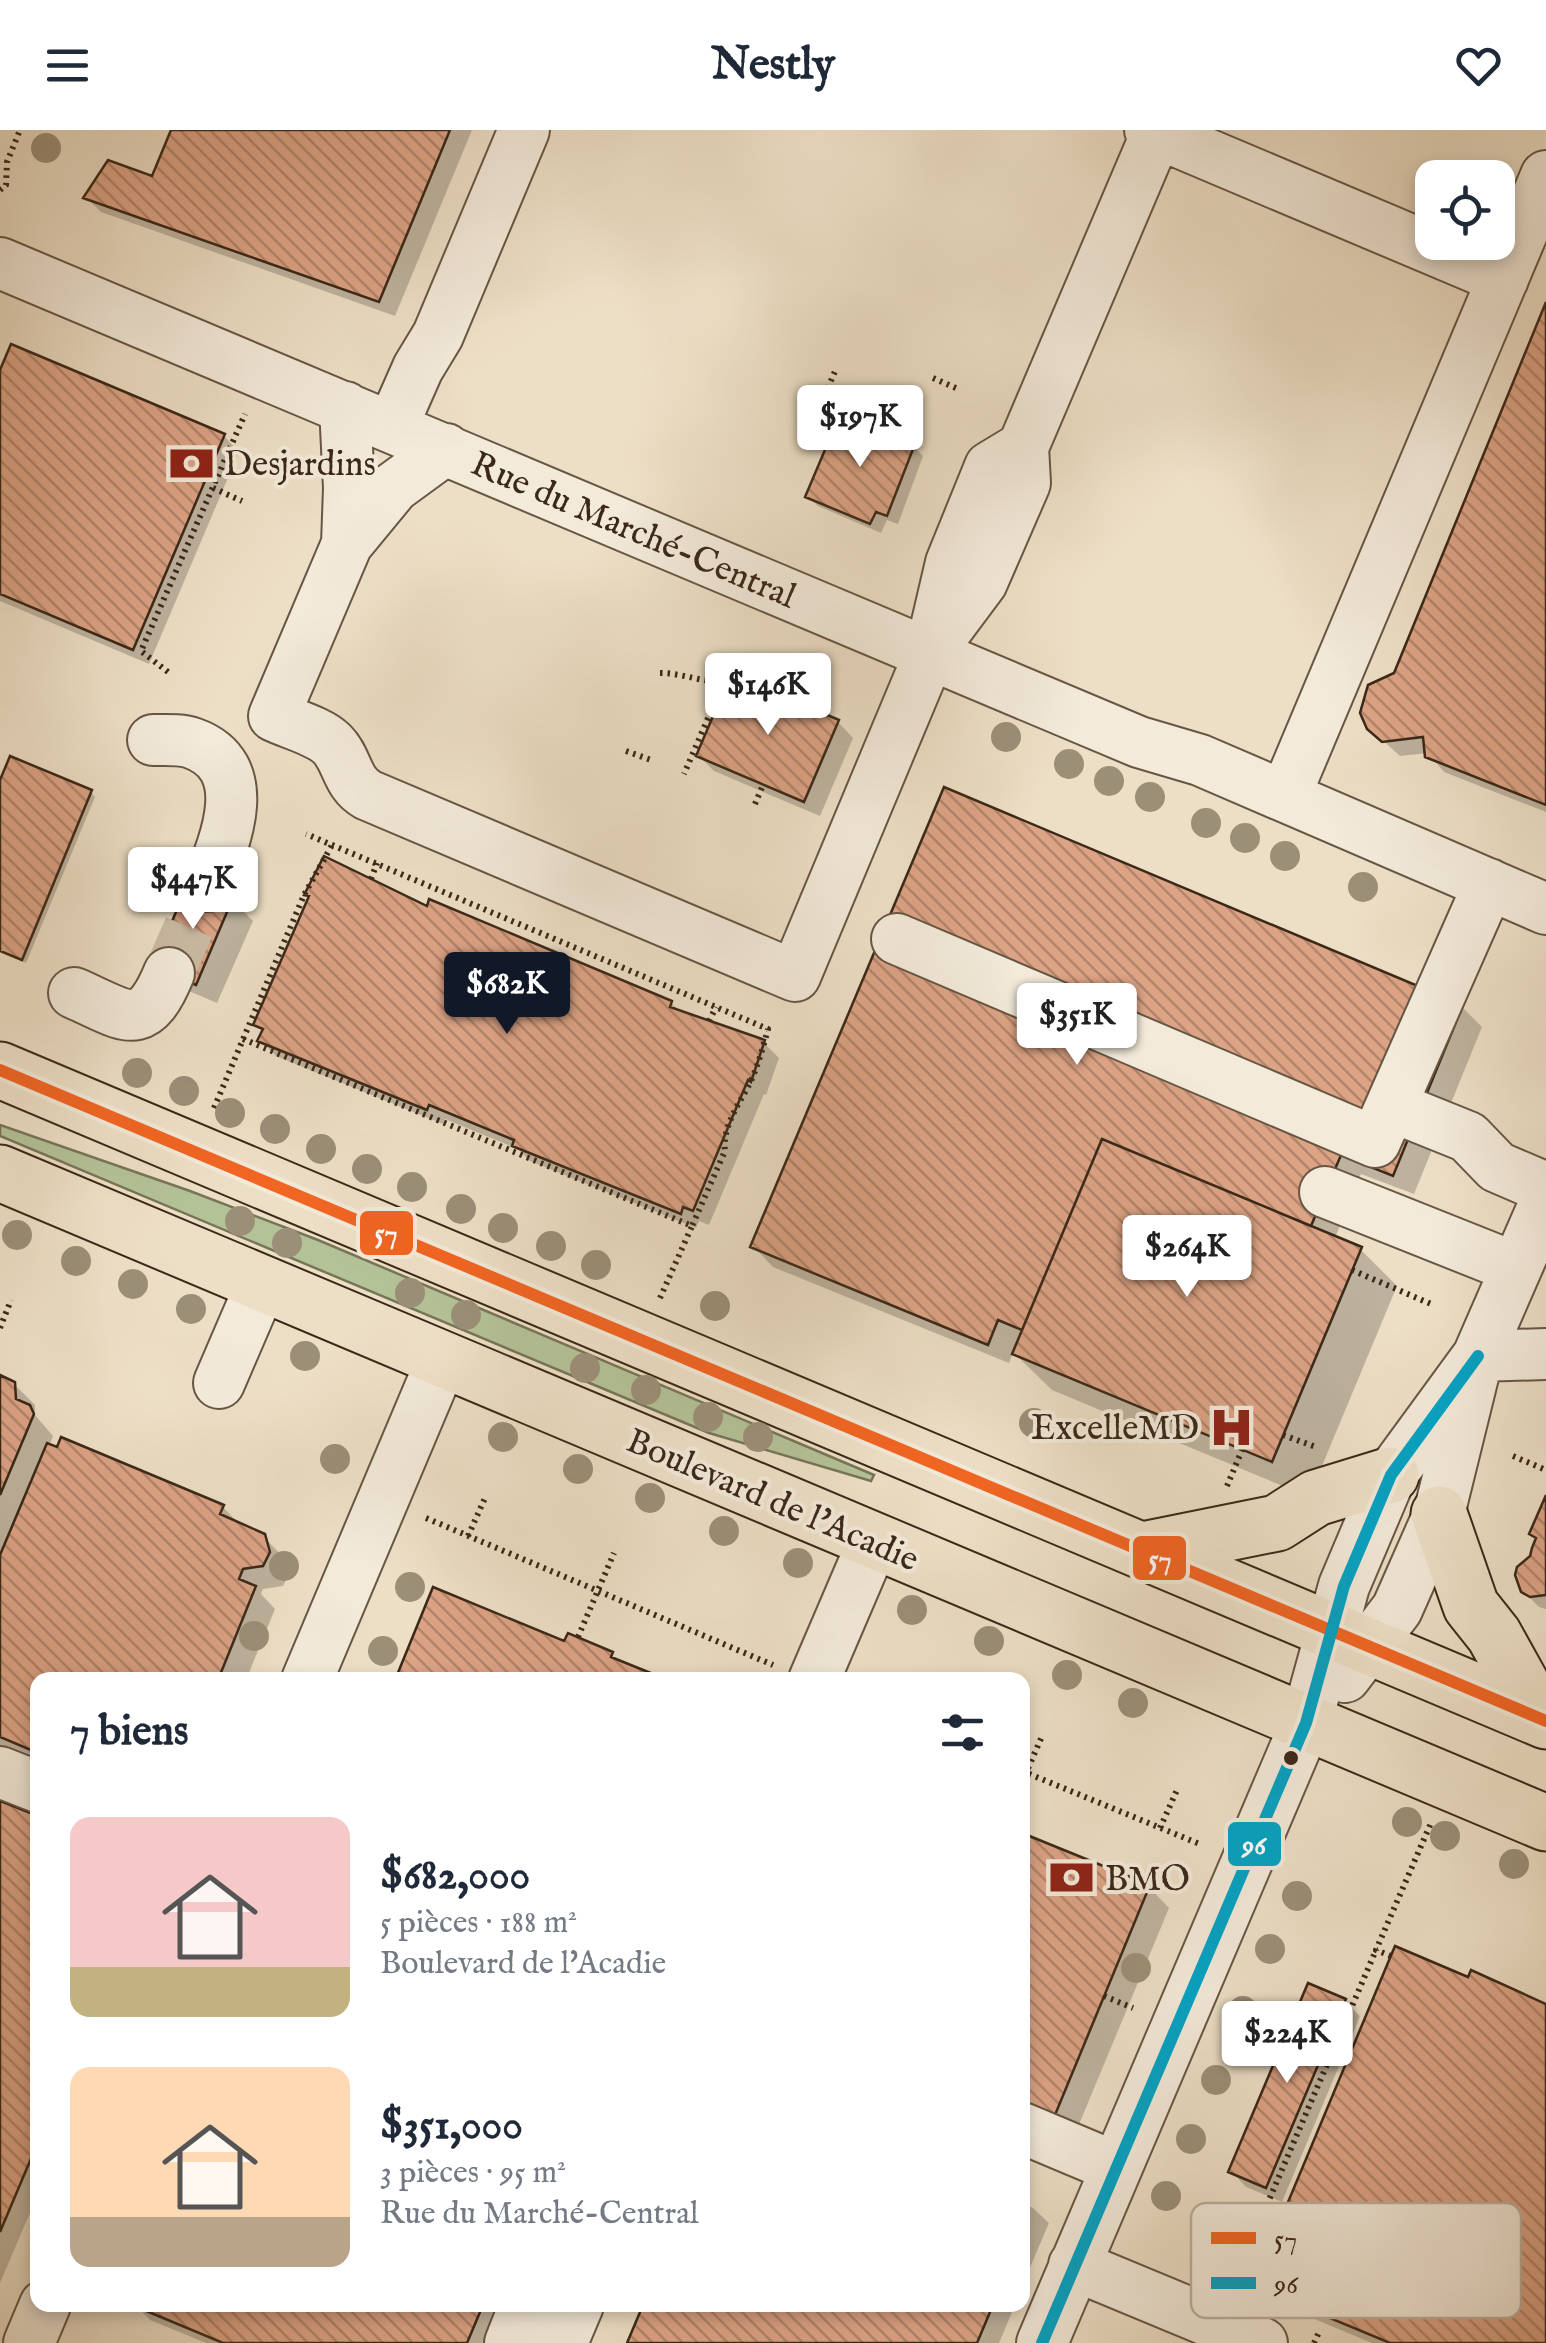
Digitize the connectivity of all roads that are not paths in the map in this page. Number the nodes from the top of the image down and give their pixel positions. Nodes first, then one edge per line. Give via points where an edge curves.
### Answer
1 (524, 130) edge
2 (1155, 131) edge
3 (1546, 176) edge
4 (0, 263) edge
5 (1503, 278) junction
6 (345, 407) junction
7 (392, 427) junction
8 (446, 450) junction
9 (347, 544) junction
10 (930, 653) junction
11 (153, 740) dead end
12 (1285, 796) junction
13 (1489, 884) junction
14 (207, 886) tunnel mouth
15 (1546, 909) edge
16 (823, 910) junction
17 (169, 973) tunnel mouth
18 (74, 993) dead end
19 (0, 1070) edge
20 (1391, 1106) junction
21 (0, 1172) edge
22 (1546, 1188) edge
23 (1325, 1192) dead end
24 (1546, 1200) edge
25 (1516, 1268) junction
26 (262, 1283) junction
27 (1546, 1354) edge
28 (1478, 1356) junction
29 (442, 1360) junction
30 (219, 1383) dead end
31 (1391, 1475) junction
32 (1439, 1514) junction
33 (874, 1540) junction
34 (1143, 1550) junction
35 (1351, 1639) junction
36 (311, 1672) edge
37 (803, 1672) edge
38 (1543, 1720) edge
39 (1306, 1722) junction
40 (0, 1772) edge
41 (30, 1785) edge
42 (1546, 1822) edge
43 (1030, 2131) edge
44 (1116, 2167) junction
45 (1074, 2265) junction
46 (43, 2312) edge
47 (522, 2312) edge
48 (575, 2312) edge
49 (1191, 2314) edge
50 (1202, 2318) edge
51 (29, 2343) edge
52 (510, 2343) edge
53 (562, 2343) edge
54 (1042, 2343) edge
55 (1262, 2343) edge

1 - 7 street
2 - 5 street
2 - 10 street via 1023,448 1024,483 982,582
3 - 5 street
4 - 6 street, Rue du Marché-Central
5 - 12 street
6 - 7 street, Rue du Marché-Central
6 - 9 street
7 - 8 street, Rue du Marché-Central
8 - 9 street via 394,487
8 - 10 street, Rue du Marché-Central
9 - 16 street via 274,716 333,745 359,790 795,976
10 - 12 street, Rue du Marché-Central
10 - 16 street
11 - 14 street via 189,742 214,754 228,772 226,830
12 - 13 street, Rue du Marché-Central
13 - 15 street, Rue du Marché-Central
13 - 20 street
16 - 20 street via 1375,1142
17 - 18 street via 155,1004 136,1015
19 - 34 main road
20 - 22 street via 1468,1137 1497,1167
21 - 26 main road, Boulevard de l'Acadie
23 - 25 street
24 - 25 street
25 - 28 street
26 - 29 main road, Boulevard de l'Acadie
26 - 30 street
27 - 28 street
28 - 31 street
28 - 32 street
29 - 33 main road, Boulevard de l'Acadie
29 - 36 street
31 - 34 main road via 1316,1498 1277,1523
31 - 35 street via 1350,1569
32 - 35 street via 1397,1609
32 - 38 main road via 1471,1606
33 - 37 street
33 - 39 main road, Boulevard de l'Acadie
34 - 35 main road
35 - 38 main road
35 - 39 street
39 - 42 main road, Boulevard de l'Acadie
39 - 44 street
40 - 41 street
43 - 44 street
44 - 45 street
45 - 49 street
45 - 54 street
46 - 51 street
47 - 52 street
48 - 53 street
50 - 55 street

